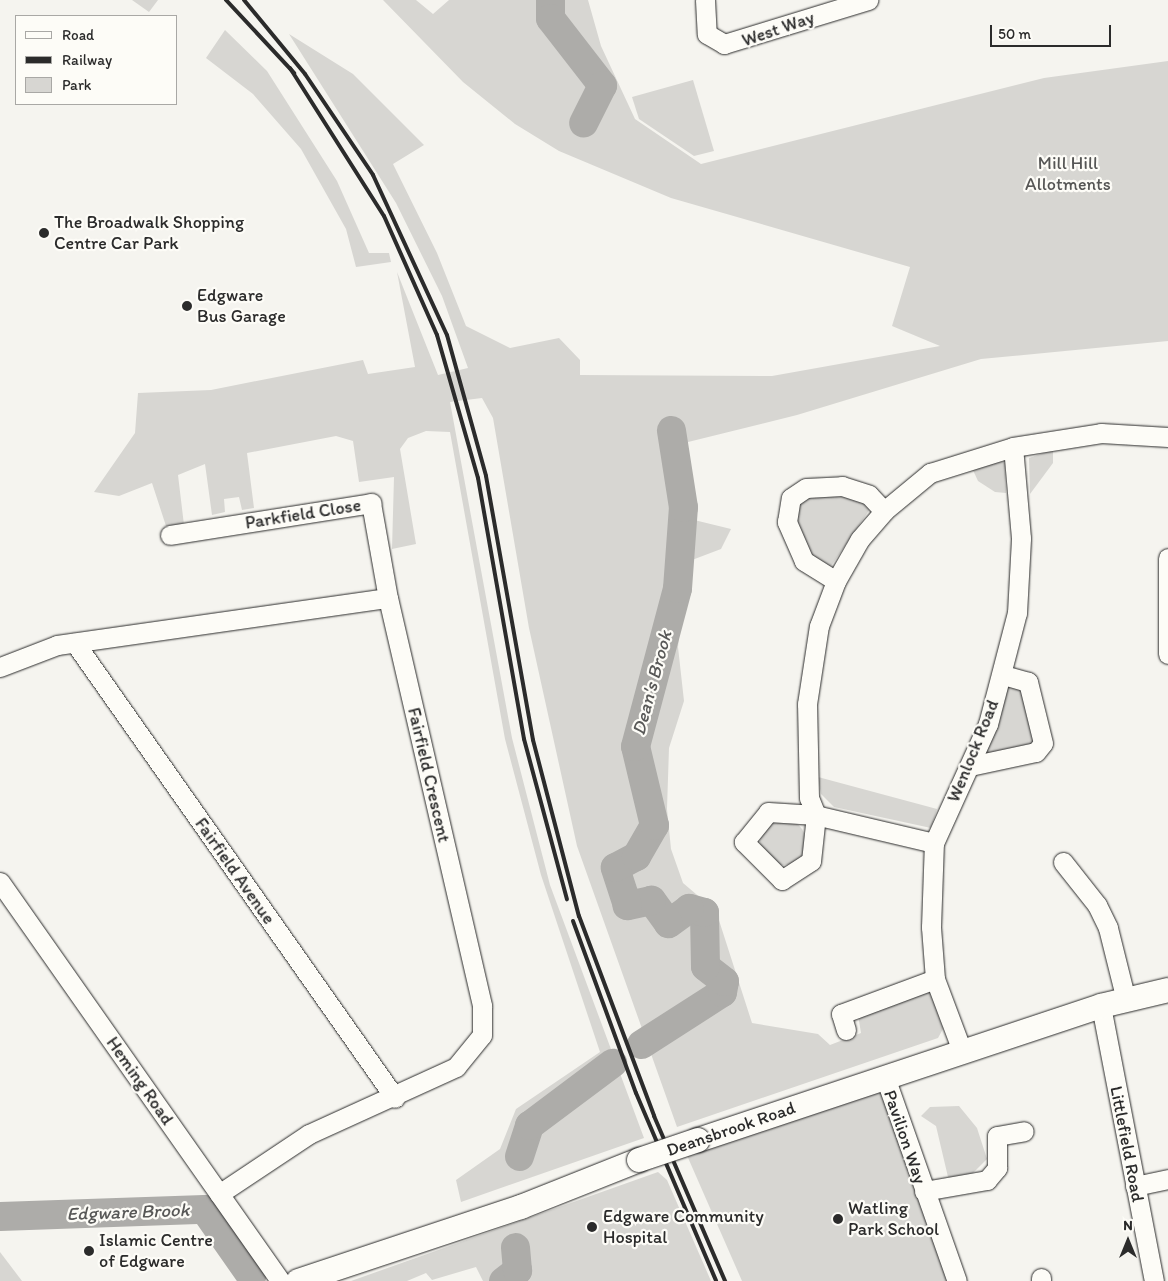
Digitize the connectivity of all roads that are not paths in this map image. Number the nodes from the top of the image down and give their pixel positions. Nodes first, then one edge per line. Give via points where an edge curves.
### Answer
1 (705, 0) edge
2 (868, 0) edge
3 (1168, 438) edge
4 (1013, 447) junction
5 (884, 511) junction
6 (170, 535) dead end
7 (1168, 558) edge
8 (836, 581) junction
9 (388, 598) junction
10 (75, 643) junction
11 (1168, 654) edge
12 (0, 667) edge
13 (1003, 675) junction
14 (970, 766) junction
15 (934, 843) junction
16 (1063, 862) dead end
17 (0, 882) edge
18 (935, 979) junction
19 (1168, 990) edge
20 (1126, 1000) junction
21 (1101, 1006) junction
22 (846, 1030) dead end
23 (962, 1051) junction
24 (885, 1077) junction
25 (395, 1098) junction
26 (1024, 1131) dead end
27 (1168, 1179) edge
28 (1135, 1186) junction
29 (924, 1191) junction
30 (219, 1194) junction
31 (280, 1281) edge
32 (298, 1281) edge
33 (957, 1281) edge
34 (1154, 1281) edge

1 - 2 street, West Way via 703,23 716,42 734,44
3 - 4 street via 1101,433
4 - 5 street via 930,473
4 - 13 street, Wenlock Road via 1021,538 1017,613
5 - 8 street via 860,539
5 - 8 street via 869,495 842,486 806,488 791,498 787,522 804,561
6 - 9 street, Parkfield Close via 371,504
7 - 11 street
8 - 15 street via 819,626 807,704 809,798 816,815
9 - 10 street
9 - 25 street, Fairfield Crescent via 482,1006 482,1035 456,1067
10 - 12 street
10 - 25 street, Fairfield Avenue
13 - 14 street, Wenlock Road
13 - 14 street via 1028,682 1043,744 1036,752
14 - 15 street, Wenlock Road
15 - 18 street, Wenlock Road via 931,927
16 - 20 street via 1096,905 1108,928
17 - 30 street, Heming Road
18 - 22 street via 841,1014
18 - 23 street, Wenlock Road
19 - 20 main road, Deansbrook Road
20 - 21 main road, Deansbrook Road
21 - 23 main road, Deansbrook Road
21 - 28 street, Littlefield Road
23 - 24 main road, Deansbrook Road
24 - 29 street, Pavilion Way
24 - 32 main road, Deansbrook Road, bridge via 639,1160 513,1210
25 - 30 street, Fairfield Crescent via 309,1134
26 - 29 street via 997,1136 997,1168 987,1180
27 - 28 street
28 - 34 street, Littlefield Road
29 - 33 street, Pavilion Way
30 - 31 street, Heming Road

